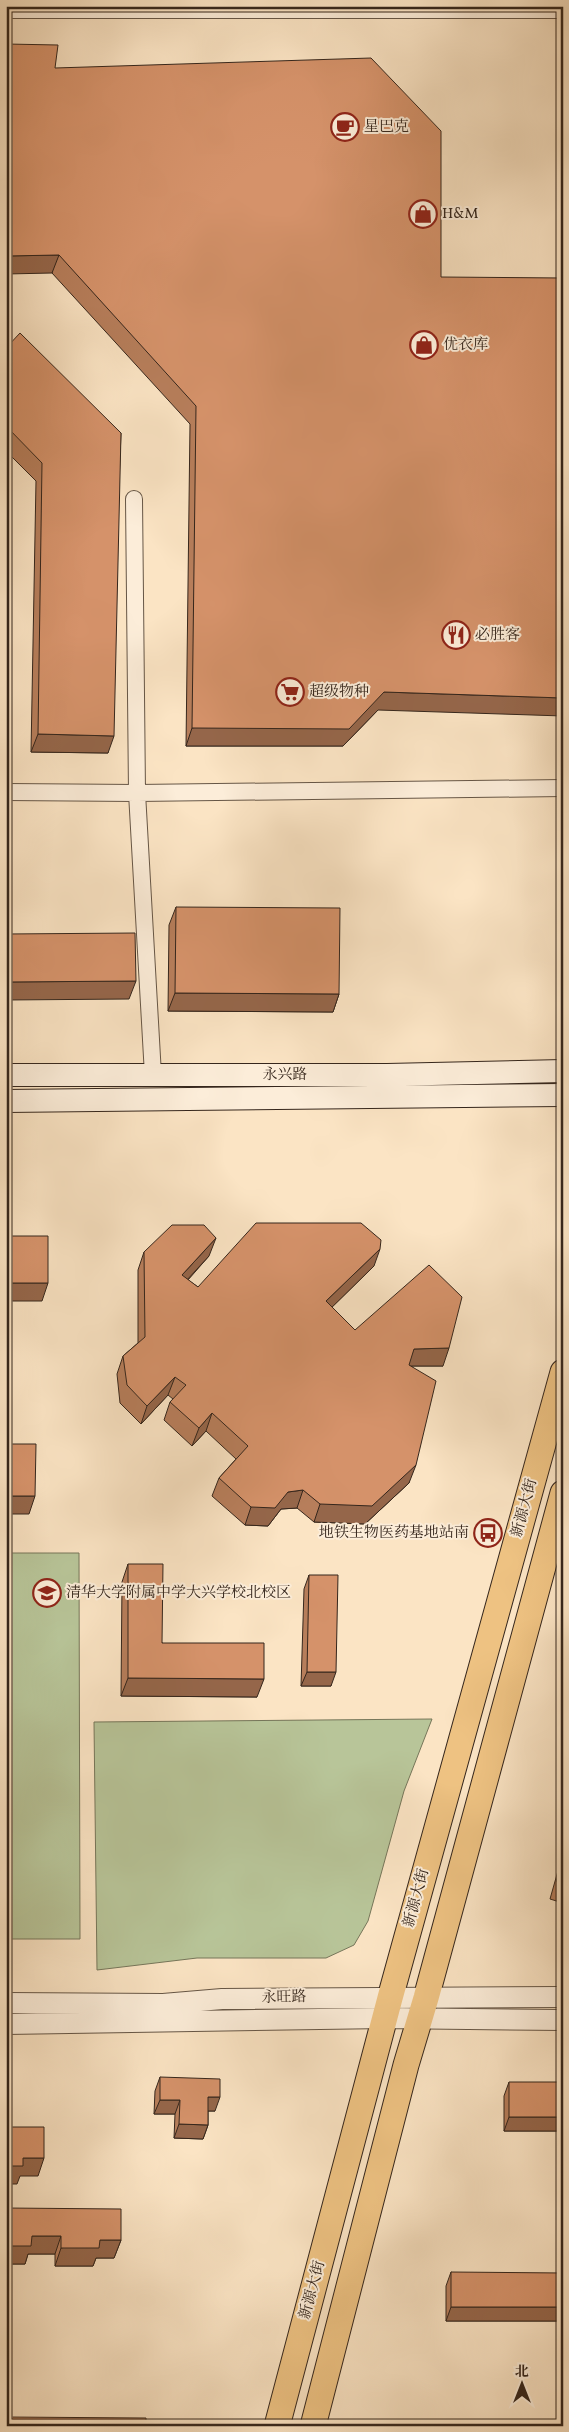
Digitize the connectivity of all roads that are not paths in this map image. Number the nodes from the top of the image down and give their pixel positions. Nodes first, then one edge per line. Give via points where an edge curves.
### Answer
1 (6, 8) edge
2 (563, 8) edge
3 (134, 499) dead end
4 (563, 788) edge
5 (6, 792) edge
6 (137, 793) junction
7 (563, 1071) edge
8 (6, 1075) edge
9 (154, 1075) junction
10 (563, 1095) edge
11 (6, 1101) edge
12 (563, 1372) edge
13 (563, 1493) edge
14 (563, 1997) edge
15 (6, 2003) edge
16 (387, 2008) junction
17 (423, 2008) junction
18 (563, 2020) edge
19 (6, 2024) edge
20 (277, 2426) edge
21 (313, 2426) edge

1 - 2 street
3 - 6 street
4 - 6 street
5 - 6 street
6 - 9 street
7 - 9 main road, 永兴路
8 - 9 main road, 永兴路
10 - 11 main road, 永兴路
12 - 16 main road, 新源大街
13 - 17 main road
14 - 17 street, 永旺路
15 - 16 street, 永旺路 via 163,2004 222,1999
16 - 17 street, 永旺路
16 - 19 street, 永旺路
16 - 20 main road, 新源大街
17 - 18 street, 永旺路
17 - 21 main road

